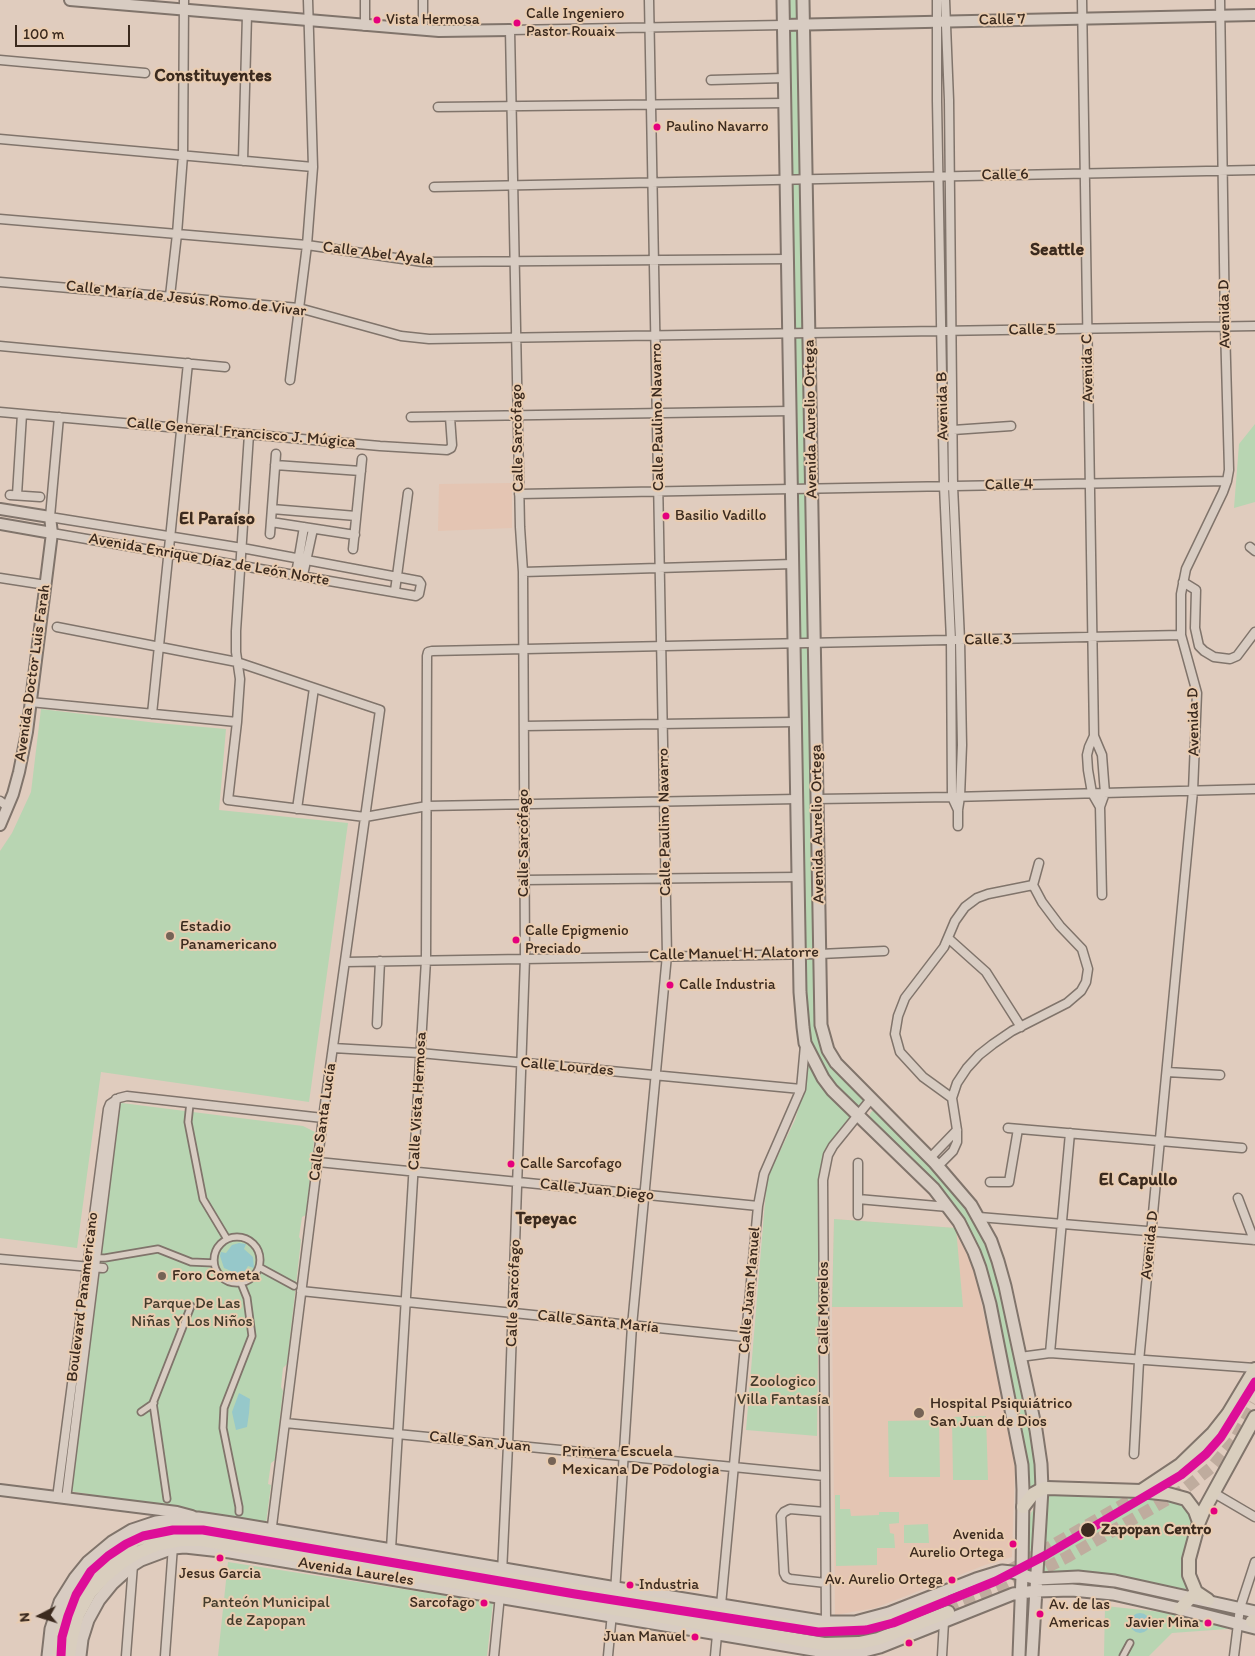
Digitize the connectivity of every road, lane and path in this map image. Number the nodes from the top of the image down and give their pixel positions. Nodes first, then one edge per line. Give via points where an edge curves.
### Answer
1 (70, 0) edge
2 (308, 0) edge
3 (365, 0) edge
4 (423, 0) edge
5 (649, 0) edge
6 (783, 0) edge
7 (803, 0) edge
8 (937, 0) edge
9 (946, 0) edge
10 (1082, 0) edge
11 (1220, 0) edge
12 (184, 5) edge
13 (247, 15) junction
14 (1255, 15) edge
15 (1221, 16) junction
16 (1082, 19) junction
17 (308, 21) junction
18 (941, 21) junction
19 (783, 24) junction
20 (804, 24) junction
21 (365, 26) junction
22 (650, 27) junction
23 (423, 30) junction
24 (510, 30) junction
25 (0, 60) edge
26 (145, 73) dead end
27 (784, 78) junction
28 (711, 80) dead end
29 (784, 103) junction
30 (651, 104) junction
31 (511, 106) junction
32 (438, 107) dead end
33 (0, 139) edge
34 (183, 155) junction
35 (243, 161) junction
36 (313, 166) junction
37 (1224, 170) junction
38 (1255, 170) edge
39 (1084, 173) junction
40 (938, 176) junction
41 (950, 176) junction
42 (786, 179) junction
43 (806, 179) junction
44 (653, 181) junction
45 (513, 184) junction
46 (434, 187) dead end
47 (0, 219) edge
48 (177, 234) junction
49 (307, 245) junction
50 (787, 258) junction
51 (654, 260) junction
52 (514, 262) junction
53 (0, 282) edge
54 (170, 296) junction
55 (299, 308) junction
56 (1225, 326) junction
57 (1255, 326) edge
58 (1087, 328) junction
59 (942, 331) junction
60 (952, 331) junction
61 (810, 333) junction
62 (788, 335) junction
63 (656, 336) junction
64 (516, 338) junction
65 (0, 346) edge
66 (188, 363) junction
67 (225, 366) dead end
68 (290, 380) dead end
69 (952, 391) junction
70 (943, 392) junction
71 (790, 411) junction
72 (0, 412) edge
73 (658, 413) junction
74 (22, 414) junction
75 (517, 415) junction
76 (59, 417) junction
77 (411, 417) dead end
78 (450, 417) junction
79 (1011, 426) dead end
80 (182, 428) junction
81 (953, 430) junction
82 (249, 434) junction
83 (276, 454) dead end
84 (362, 459) dead end
85 (275, 465) junction
86 (360, 472) junction
87 (1227, 481) junction
88 (1090, 484) junction
89 (944, 486) junction
90 (953, 486) junction
91 (812, 489) junction
92 (791, 490) junction
93 (659, 491) junction
94 (408, 493) dead end
95 (519, 494) junction
96 (26, 496) junction
97 (40, 497) dead end
98 (0, 509) edge
99 (272, 509) junction
100 (24, 513) junction
101 (356, 516) junction
102 (50, 517) junction
103 (271, 522) junction
104 (0, 524) edge
105 (304, 527) junction
106 (313, 528) junction
107 (52, 533) junction
108 (270, 534) dead end
109 (355, 535) junction
110 (172, 536) junction
111 (242, 548) junction
112 (353, 549) dead end
113 (170, 553) junction
114 (302, 559) junction
115 (241, 564) junction
116 (793, 564) junction
117 (661, 568) junction
118 (523, 572) junction
119 (300, 575) junction
120 (0, 578) edge
121 (396, 578) junction
122 (1183, 582) junction
123 (46, 585) junction
124 (394, 592) junction
125 (57, 626) dead end
126 (1255, 632) edge
127 (1181, 636) junction
128 (1094, 638) junction
129 (952, 640) junction
130 (960, 640) junction
131 (814, 643) junction
132 (794, 644) junction
133 (159, 646) junction
134 (662, 646) junction
135 (522, 650) junction
136 (428, 652) joint
137 (237, 662) junction
138 (314, 688) junction
139 (30, 702) junction
140 (152, 714) junction
141 (237, 722) junction
142 (795, 722) junction
143 (663, 724) junction
144 (524, 726) junction
145 (1094, 736) junction
146 (1255, 789) edge
147 (1193, 792) junction
148 (1092, 793) junction
149 (1104, 793) junction
150 (956, 797) junction
151 (797, 799) junction
152 (817, 799) junction
153 (665, 801) junction
154 (4, 804) edge
155 (524, 804) junction
156 (427, 806) junction
157 (1100, 807) junction
158 (297, 809) junction
159 (365, 817) junction
160 (0, 826) edge
161 (958, 826) dead end
162 (1039, 863) dead end
163 (798, 877) junction
164 (666, 878) junction
165 (524, 880) junction
166 (1033, 885) junction
167 (1102, 895) dead end
168 (948, 938) junction
169 (884, 951) dead end
170 (800, 954) junction
171 (820, 954) junction
172 (667, 955) junction
173 (525, 958) junction
174 (426, 960) junction
175 (380, 961) junction
176 (345, 962) junction
177 (377, 1024) dead end
178 (1021, 1027) junction
179 (805, 1043) junction
180 (333, 1048) junction
181 (420, 1053) junction
182 (522, 1063) junction
183 (1167, 1072) junction
184 (1220, 1075) dead end
185 (656, 1076) junction
186 (801, 1090) junction
187 (952, 1098) junction
188 (116, 1099) junction
189 (871, 1099) junction
190 (190, 1103) junction
191 (857, 1115) junction
192 (323, 1118) junction
193 (1008, 1128) dead end
194 (1018, 1128) junction
195 (957, 1130) junction
196 (1070, 1133) junction
197 (1160, 1141) junction
198 (1242, 1148) dead end
199 (318, 1162) junction
200 (934, 1162) junction
201 (858, 1163) dead end
202 (413, 1172) junction
203 (518, 1182) junction
204 (990, 1182) dead end
205 (644, 1195) junction
206 (1238, 1198) dead end
207 (858, 1199) junction
208 (758, 1206) junction
209 (948, 1207) junction
210 (858, 1215) dead end
211 (979, 1217) junction
212 (1062, 1224) junction
213 (1151, 1231) junction
214 (227, 1239) junction
215 (1254, 1240) edge
216 (96, 1258) junction
217 (0, 1259) edge
218 (214, 1263) junction
219 (259, 1267) junction
220 (95, 1268) junction
221 (241, 1283) junction
222 (294, 1286) dead end
223 (301, 1291) junction
224 (405, 1302) junction
225 (191, 1306) dead end
226 (513, 1314) junction
227 (632, 1326) junction
228 (746, 1338) junction
229 (1050, 1353) junction
230 (1020, 1357) junction
231 (1139, 1360) junction
232 (1255, 1369) edge
233 (156, 1402) junction
234 (141, 1412) dead end
235 (1255, 1417) edge
236 (285, 1422) junction
237 (398, 1434) junction
238 (508, 1445) junction
239 (1134, 1454) dead end
240 (625, 1456) junction
241 (734, 1467) junction
242 (825, 1476) junction
243 (1042, 1489) junction
244 (0, 1490) edge
245 (1141, 1491) junction
246 (1214, 1493) junction
247 (61, 1498) junction
248 (167, 1499) dead end
249 (1023, 1506) junction
250 (143, 1509) junction
251 (239, 1512) dead end
252 (825, 1512) junction
253 (1255, 1517) edge
254 (198, 1518) junction
255 (1199, 1522) junction
256 (144, 1526) junction
257 (270, 1543) junction
258 (173, 1545) junction
259 (391, 1549) junction
260 (407, 1552) junction
261 (1255, 1562) edge
262 (133, 1565) junction
263 (420, 1565) junction
264 (1022, 1576) junction
265 (1036, 1579) junction
266 (501, 1583) junction
267 (826, 1583) junction
268 (1036, 1591) junction
269 (1022, 1592) junction
270 (1193, 1595) junction
271 (1208, 1600) joint
272 (614, 1602) junction
273 (720, 1605) junction
274 (1180, 1608) junction
275 (1240, 1608) junction
276 (945, 1611) junction
277 (1254, 1621) edge
278 (826, 1622) junction
279 (1237, 1623) junction
280 (717, 1635) junction
281 (1130, 1643) dead end
282 (825, 1654) edge
283 (48, 1656) edge
284 (58, 1656) edge
285 (69, 1656) edge
286 (80, 1656) edge
287 (126, 1656) edge
288 (165, 1656) edge
289 (494, 1656) edge
290 (608, 1656) edge
291 (715, 1656) edge
292 (942, 1656) edge
293 (1019, 1656) edge
294 (1032, 1656) edge
295 (1123, 1656) edge
296 (1234, 1656) edge

1 - 12 street
2 - 17 street
3 - 21 street
4 - 23 street
5 - 22 street, Calle Paulino Navarro
6 - 19 main road, Avenida Aurelio Ortega
7 - 20 main road, Avenida Aurelio Ortega
8 - 18 street, Avenida B
9 - 18 street, Avenida B
10 - 16 street, Avenida C
11 - 15 street, Avenida D
12 - 13 street
12 - 34 street
13 - 17 street
13 - 35 street
14 - 15 street, Calle 7
15 - 16 street, Calle 7
15 - 37 street, Avenida D
16 - 18 street, Calle 7
16 - 39 street, Avenida C
17 - 21 street
17 - 36 street
18 - 20 street, Calle 7
18 - 40 street, Avenida B
18 - 41 street, Avenida B via 949,100
19 - 20 street, Calle 7
19 - 22 street
19 - 27 main road, Avenida Aurelio Ortega
20 - 43 main road, Avenida Aurelio Ortega
21 - 23 street
22 - 24 street
22 - 30 street, Calle Paulino Navarro
23 - 24 street
24 - 31 street, Calle Sarcófago
25 - 26 street
27 - 28 street
27 - 29 main road, Avenida Aurelio Ortega
29 - 30 street
29 - 42 main road, Avenida Aurelio Ortega
30 - 31 street
30 - 44 street, Calle Paulino Navarro
31 - 32 street
31 - 45 street, Calle Sarcófago
33 - 34 street
34 - 35 street
34 - 48 street
35 - 36 street
36 - 49 street
37 - 38 street, Calle 6
37 - 39 street, Calle 6
37 - 56 street, Avenida D
39 - 41 street, Calle 6
39 - 58 street, Avenida C
40 - 41 street, Calle 6
40 - 43 street, Calle 6
40 - 59 street, Avenida B
41 - 60 street, Avenida B
42 - 43 street, Calle 6
42 - 44 street, Calle 6
42 - 50 main road, Avenida Aurelio Ortega
43 - 61 main road, Avenida Aurelio Ortega
44 - 45 street, Calle 6
44 - 51 street, Calle Paulino Navarro
45 - 46 street, Calle 6
45 - 52 street, Calle Sarcófago
47 - 48 street, Calle Abel Ayala
48 - 49 street, Calle Abel Ayala
48 - 54 street
49 - 52 street, Calle Abel Ayala via 423,262
49 - 55 street
50 - 51 street, Calle Abel Ayala
50 - 62 main road, Avenida Aurelio Ortega
51 - 52 street, Calle Abel Ayala
51 - 63 street, Calle Paulino Navarro
52 - 64 street, Calle Sarcófago
53 - 54 street, Calle María de Jesús Romo de Vivar
54 - 55 street, Calle María de Jesús Romo de Vivar
55 - 64 street, Calle María de Jesús Romo de Vivar via 415,338
55 - 68 street
56 - 57 street, Calle 5
56 - 58 street, Calle 5
56 - 87 street, Avenida D
58 - 60 street, Calle 5
58 - 88 street, Avenida C
59 - 60 street, Calle 5
59 - 61 street, Calle 5
59 - 70 street, Avenida B
60 - 69 street, Avenida B
61 - 62 street, Calle María de Jesús Romo de Vivar
61 - 91 main road, Avenida Aurelio Ortega
62 - 63 street, Calle María de Jesús Romo de Vivar
62 - 71 main road, Avenida Aurelio Ortega
63 - 64 street, Calle María de Jesús Romo de Vivar
63 - 73 street, Calle Paulino Navarro
64 - 75 street, Calle Sarcófago
65 - 66 street
66 - 67 street
66 - 80 street
69 - 70 street
69 - 81 street, Avenida B
70 - 89 street, Avenida B
71 - 73 street
71 - 92 main road, Avenida Aurelio Ortega
72 - 74 street, Calle General Francisco J. Múgica
73 - 75 street
73 - 93 street, Calle Paulino Navarro
74 - 76 street, Calle General Francisco J. Múgica
74 - 96 street via 14,495
75 - 78 street
75 - 95 street, Calle Sarcófago
76 - 80 street, Calle General Francisco J. Múgica
76 - 102 street
77 - 78 street
78 - 82 street, Calle General Francisco J. Múgica via 452,445 447,450
79 - 81 street
80 - 82 street, Calle General Francisco J. Múgica
80 - 110 street
81 - 90 street, Avenida B
82 - 111 street
83 - 85 street
84 - 86 street
85 - 86 street
85 - 99 street
86 - 101 street
87 - 88 street, Calle 4
87 - 122 street, Avenida D via 1193,552
88 - 90 street, Calle 4
88 - 128 street, Avenida C
89 - 90 street, Calle 4
89 - 91 street, Calle 4
89 - 129 street, Avenida B
90 - 130 street, Avenida B
91 - 92 street, Calle 4
91 - 131 main road, Avenida Aurelio Ortega
92 - 93 street, Calle 4
92 - 116 main road, Avenida Aurelio Ortega
93 - 95 street, Calle 4
93 - 117 street, Calle Paulino Navarro
94 - 121 street
95 - 118 street, Calle Sarcófago
96 - 97 street
96 - 100 street
98 - 100 street, Avenida Enrique Díaz de León Norte
99 - 101 street
99 - 103 street
100 - 102 street, Avenida Enrique Díaz de León Norte
101 - 109 street
102 - 107 street, Avenida Doctor Luis Farah
102 - 110 street, Avenida Enrique Díaz de León Norte
103 - 105 street
103 - 108 street
104 - 107 street, Avenida Enrique Díaz de León Norte
105 - 106 street
105 - 114 street
106 - 109 street
106 - 114 street
107 - 113 street, Avenida Enrique Díaz de León Norte
107 - 123 street, Avenida Doctor Luis Farah
109 - 112 street
110 - 111 street, Avenida Enrique Díaz de León Norte
110 - 113 street
111 - 114 street, Avenida Enrique Díaz de León Norte
111 - 115 street
113 - 115 street, Avenida Enrique Díaz de León Norte
113 - 133 street
114 - 119 street
114 - 121 street, Avenida Enrique Díaz de León Norte
115 - 119 street, Avenida Enrique Díaz de León Norte
115 - 137 street
116 - 117 street
116 - 132 main road, Avenida Aurelio Ortega
117 - 118 street
117 - 134 street, Calle Paulino Navarro
118 - 135 street, Calle Sarcófago
119 - 124 street, Avenida Enrique Díaz de León Norte
120 - 123 street
121 - 124 street
121 - 124 street, Avenida Enrique Díaz de León Norte via 420,582 418,595
122 - 126 street via 1196,590 1195,628 1199,646 1204,651 1230,659 1237,656
122 - 127 street, Avenida D
123 - 139 street, Avenida Doctor Luis Farah
125 - 133 street
127 - 128 street, Calle 3
127 - 147 street, Avenida D via 1197,693
128 - 130 street, Calle 3
128 - 145 street, Avenida C
129 - 130 street, Calle 3
129 - 131 street, Calle 3
129 - 150 street, Avenida B
130 - 150 street, Avenida B via 962,745
131 - 132 street, Calle 3
131 - 152 main road, Avenida Aurelio Ortega
132 - 134 street, Calle 3
132 - 142 main road, Avenida Aurelio Ortega
133 - 137 street
133 - 140 street
134 - 135 street, Calle 3
134 - 143 street, Calle Paulino Navarro
135 - 136 street, Calle 3
135 - 144 street, Calle Sarcófago
136 - 156 street, Calle Vista Hermosa
137 - 138 street
137 - 141 street via 240,679
138 - 158 street
138 - 159 street, Calle Santa Lucía via 380,710
139 - 140 street
139 - 154 street, Avenida Doctor Luis Farah via 20,772
140 - 141 street
141 - 158 street via 228,800
142 - 143 street
142 - 151 main road, Avenida Aurelio Ortega
143 - 144 street
143 - 153 street, Calle Paulino Navarro
144 - 155 street, Calle Sarcófago
145 - 148 street, Avenida C via 1088,755
145 - 149 street, Avenida C via 1102,755
146 - 147 street
147 - 149 street
147 - 183 street, Avenida D
148 - 149 street
148 - 150 street
148 - 157 street, Avenida C
149 - 157 street, Avenida C
150 - 152 street
150 - 161 street, Avenida B
151 - 153 street
151 - 163 main road, Avenida Aurelio Ortega
152 - 171 main road, Avenida Aurelio Ortega
153 - 155 street
153 - 164 street, Calle Paulino Navarro
154 - 160 street, Avenida Doctor Luis Farah
155 - 156 street
155 - 165 street, Calle Sarcófago
156 - 159 street
156 - 174 street, Calle Vista Hermosa
157 - 167 street, Avenida C
158 - 159 street
159 - 176 street, Calle Santa Lucía
162 - 166 street
163 - 164 street
163 - 170 main road, Avenida Aurelio Ortega
164 - 165 street
164 - 172 street, Calle Paulino Navarro
165 - 173 street, Calle Sarcófago
166 - 168 street via 977,898 965,907
166 - 178 street via 1060,926 1082,949 1088,969 1081,991 1067,1003
168 - 178 street via 986,972
168 - 187 street via 905,998 895,1034 900,1052 923,1077
169 - 171 street, Calle Manuel H. Alatorre
170 - 171 street, Calle Manuel H. Alatorre
170 - 172 street, Calle Manuel H. Alatorre
170 - 179 main road, Avenida Aurelio Ortega
171 - 189 main road, Avenida Aurelio Ortega via 821,1025 828,1050 836,1063
172 - 173 street, Calle Manuel H. Alatorre
172 - 185 street
173 - 174 street, Calle Manuel H. Alatorre
173 - 182 street, Calle Sarcófago
174 - 175 street, Calle Manuel H. Alatorre
174 - 181 street, Calle Vista Hermosa
175 - 176 street, Calle Manuel H. Alatorre
175 - 177 street
176 - 180 street, Calle Santa Lucía
178 - 187 street via 979,1055 957,1083
179 - 186 street, Calle Juan Manuel
179 - 191 main road, Avenida Aurelio Ortega via 823,1078
180 - 181 street, Calle Lourdes
180 - 192 street, Calle Santa Lucía
181 - 182 street, Calle Lourdes
181 - 202 street, Calle Vista Hermosa
182 - 185 street, Calle Lourdes
182 - 203 street, Calle Sarcófago
183 - 184 street
183 - 197 street, Avenida D
185 - 186 street, Calle Lourdes
185 - 205 street
186 - 208 street, Calle Juan Manuel via 764,1174
187 - 195 street
188 - 190 street via 128,1096
188 - 216 street, Boulevard Panamericano
188 - 220 street, Boulevard Panamericano via 108,1109
189 - 191 street, Calle Morelos
189 - 200 main road, Avenida Aurelio Ortega
190 - 192 street
190 - 214 street via 188,1122 203,1199
191 - 209 main road, Avenida Aurelio Ortega via 934,1189
191 - 242 street, Calle Morelos via 830,1151 823,1180
192 - 199 street, Calle Santa Lucía
193 - 194 street
194 - 196 street
194 - 204 street via 1009,1182
195 - 200 street
195 - 200 street via 953,1151
196 - 197 street
196 - 212 street
197 - 198 street
197 - 213 street, Avenida D
199 - 202 street, Calle Juan Diego
199 - 223 street, Calle Santa Lucía
200 - 211 main road, Avenida Aurelio Ortega
201 - 207 street
202 - 203 street, Calle Juan Diego
202 - 224 street, Calle Vista Hermosa
203 - 205 street, Calle Juan Diego
203 - 226 street, Calle Sarcófago
205 - 208 street, Calle Juan Diego
205 - 227 street
206 - 215 street
207 - 209 street
207 - 210 street
208 - 228 street, Calle Juan Manuel
209 - 249 main road, Avenida Aurelio Ortega via 968,1237 986,1287 1021,1455
211 - 212 street
211 - 230 main road, Avenida Aurelio Ortega via 991,1241 1005,1286
212 - 213 street
212 - 229 street
213 - 215 street
213 - 231 street, Avenida D
214 - 218 street via 216,1249
214 - 219 street via 240,1237 251,1242 258,1251
216 - 218 street via 158,1249 190,1262
216 - 220 street, Boulevard Panamericano
217 - 220 street
218 - 221 street via 222,1279
219 - 221 street via 253,1277
219 - 222 street
220 - 247 street, Boulevard Panamericano
221 - 251 street via 247,1298 252,1336 224,1408 223,1428
223 - 224 street, Calle Santa María
223 - 236 street, Calle Santa Lucía
224 - 226 street, Calle Santa María
224 - 237 street, Calle Vista Hermosa
225 - 233 street
226 - 227 street, Calle Santa María
226 - 238 street, Calle Sarcófago
227 - 228 street, Calle Santa María
227 - 240 street
228 - 241 street, Calle Juan Manuel
229 - 230 street
229 - 231 street
230 - 243 main road, Avenida Aurelio Ortega via 1039,1449
231 - 232 street
231 - 239 street, Avenida D
232 - 245 main road via 1213,1433 1180,1465
233 - 234 street
233 - 248 street
235 - 246 main road
236 - 237 street, Calle San Juan
236 - 257 street, Calle Santa Lucía
237 - 238 street, Calle San Juan
237 - 259 street, Calle Vista Hermosa
238 - 240 street, Calle San Juan
238 - 266 street, Calle Sarcófago
240 - 241 street, Calle San Juan
240 - 272 street
241 - 242 street, Calle San Juan
241 - 273 street, Calle Juan Manuel
242 - 252 street, Calle Morelos
243 - 245 main road
243 - 249 main road
243 - 265 main road, Avenida Aurelio Ortega
244 - 247 street
245 - 255 main road via 1186,1499
246 - 253 street
246 - 255 main road
247 - 250 street
249 - 264 main road, Avenida Aurelio Ortega
250 - 254 street via 177,1512
250 - 256 street via 148,1518
252 - 267 street, Calle Morelos
252 - 267 street via 790,1509 781,1516 786,1577
254 - 256 main road, Avenida Laureles via 175,1518
254 - 257 main road, Avenida Laureles
255 - 270 main road via 1188,1559
256 - 283 main road, Avenida Laureles via 122,1535 99,1552 75,1578 60,1602 51,1629
257 - 258 main road, Avenida Laureles via 200,1540
257 - 259 main road, Avenida Laureles
257 - 263 main road, Avenida Laureles
257 - 266 main road, Avenida Laureles via 306,1561
257 - 284 main road, Avenida Laureles via 208,1529 186,1528 158,1532 128,1544 96,1569 76,1595 61,1631
258 - 262 main road, Avenida Laureles
258 - 285 main road, Avenida Laureles via 159,1544 134,1554 104,1577 78,1615
258 - 288 street
259 - 260 main road, Avenida Laureles
260 - 263 main road
260 - 266 main road, Avenida Laureles
261 - 275 street
262 - 286 main road, Avenida Laureles via 96,1604 84,1630
262 - 287 street
263 - 266 main road, Avenida Laureles
264 - 265 main road, Avenida Laureles
264 - 269 main road, Avenida Aurelio Ortega
264 - 278 main road, Avenida Laureles via 1002,1571 877,1617 855,1622
265 - 268 main road, Avenida Aurelio Ortega
265 - 270 main road, Avenida Laureles via 1078,1577
266 - 272 main road, Avenida Laureles
266 - 272 main road, Avenida Laureles
266 - 289 street, Calle Sarcófago
267 - 278 street, Calle Morelos
268 - 269 main road, Avenida Laureles
268 - 274 main road, Avenida Laureles via 1114,1594
268 - 294 main road, Avenida Aurelio Ortega
269 - 276 main road, Avenida Laureles
269 - 293 main road, Avenida Aurelio Ortega
270 - 271 main road
270 - 274 main road
271 - 275 main road
272 - 273 main road, Avenida Laureles
272 - 276 main road, Avenida Laureles via 827,1630 870,1626
272 - 280 main road, Avenida Laureles
272 - 290 street
273 - 278 main road, Avenida Laureles
274 - 279 main road, Avenida Laureles
275 - 277 main road
275 - 279 street
276 - 282 main road, Avenida Laureles via 880,1648
276 - 292 street
277 - 279 main road, Avenida Laureles
279 - 296 street
280 - 282 main road, Avenida Laureles
280 - 291 street
281 - 295 street

